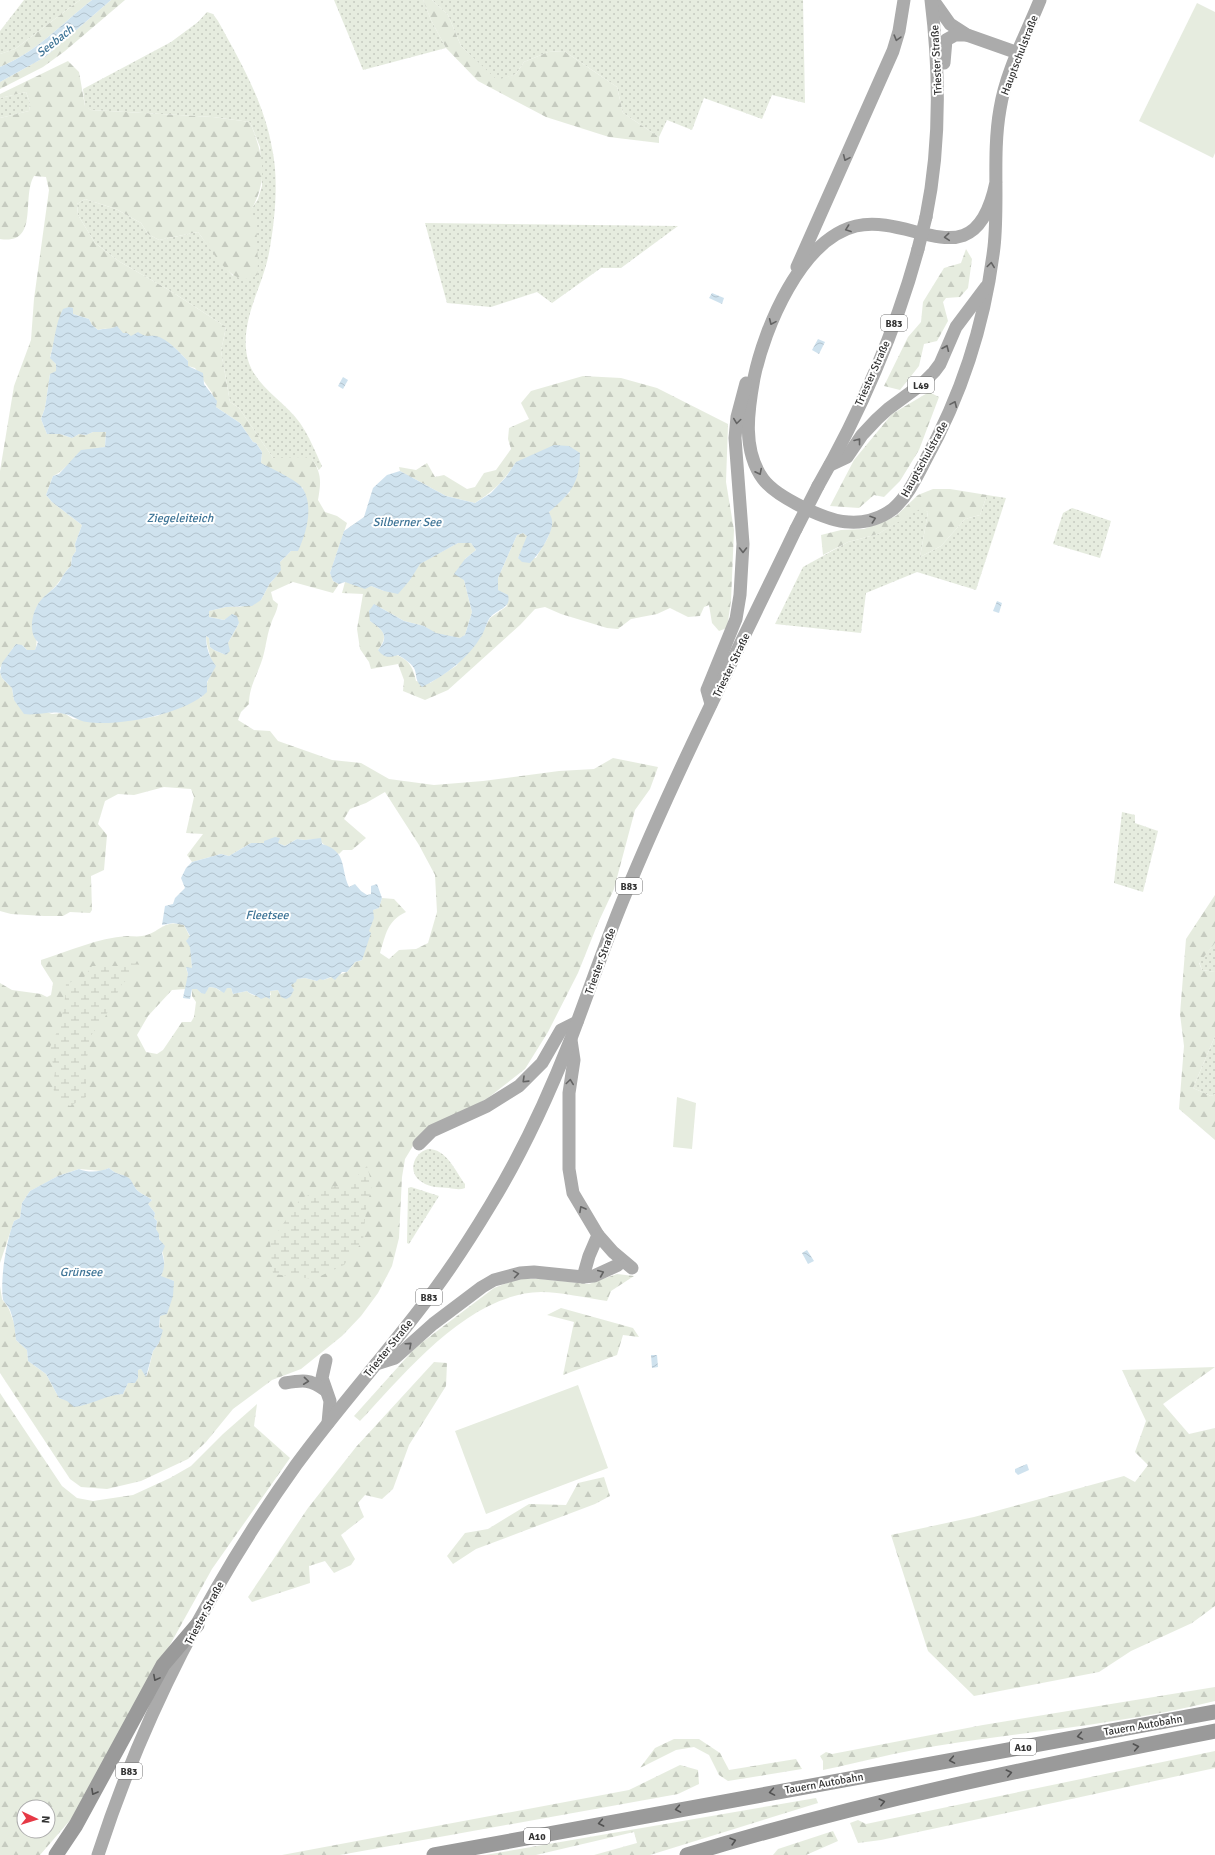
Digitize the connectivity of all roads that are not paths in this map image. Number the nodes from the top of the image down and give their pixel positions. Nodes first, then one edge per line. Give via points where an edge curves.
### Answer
1 (904, 0) edge
2 (932, 0) edge
3 (1040, 0) edge
4 (968, 35) junction
5 (1018, 53) junction
6 (938, 85) junction
7 (996, 182) junction
8 (972, 230) junction
9 (994, 245) junction
10 (989, 284) junction
11 (788, 287) junction
12 (758, 358) junction
13 (830, 465) junction
14 (711, 704) junction
15 (577, 1022) junction
16 (570, 1040) junction
17 (419, 1144) dead end
18 (598, 1235) junction
19 (618, 1265) dead end
20 (632, 1268) dead end
21 (583, 1277) junction
22 (326, 1360) dead end
23 (376, 1364) junction
24 (285, 1383) dead end
25 (325, 1390) junction
26 (328, 1422) junction
27 (197, 1625) junction
28 (1215, 1712) edge
29 (1215, 1731) edge
30 (56, 1855) edge
31 (98, 1855) edge
32 (434, 1855) edge
33 (687, 1855) edge

1 -> 11 main road via 893,51
2 - 4 main road via 950,24
2 - 6 main road, Triester Straße / B83
3 - 5 main road, Hauptschulstraße
4 - 5 main road
4 - 6 main road via 955,35 946,40 944,71
5 - 7 main road, Hauptschulstraße via 1000,108
6 - 13 main road, Triester Straße / B83, bridge via 936,160 918,249 902,303
7 - 8 main road, Hauptschulstraße via 987,212
7 - 9 main road, Hauptschulstraße
8 - 9 main road via 984,234
8 -> 11 main road, Hauptschulstraße via 944,238 887,225 870,224 844,230 832,237 812,256
10 -> 9 main road, Hauptschulstraße
12 -> 10 main road, Hauptschulstraße via 750,398 748,435 761,477 778,493 830,519 853,522 874,519 892,510 902,500 934,445 963,382 977,338
13 -> 10 main road, L49 via 847,457 877,419 934,372 956,327
11 -> 12 main road, Hauptschulstraße
12 -> 14 main road via 742,396 735,438 743,544 740,595 736,619 707,690
13 - 14 main road, Triester Straße / B83, bridge
14 - 15 main road, Triester Straße / B83 via 622,903
15 - 16 main road, Triester Straße / B83
15 -> 17 main road via 562,1030 542,1063 519,1086 487,1106 432,1131
18 -> 16 main road via 573,1192 570,1180 569,1093 574,1060
16 - 23 main road, Triester Straße / B83 via 541,1110 504,1181 425,1302
18 - 20 main road
18 - 21 main road
21 -> 19 main road via 594,1276
23 -> 21 main road via 395,1358 427,1329 494,1280 534,1272
22 - 25 main road via 322,1378
23 - 26 main road, Triester Straße / B83
24 -> 25 main road via 310,1381
25 - 26 main road via 330,1401
26 - 27 main road, Triester Straße / B83 via 256,1524
27 -> 30 highway via 163,1665 76,1825
27 - 31 main road, Triester Straße / B83 via 164,1688 134,1757
28 -> 32 highway, Tauern Autobahn / A10
33 -> 29 highway, Tauern Autobahn / A10 via 844,1811 1057,1762

